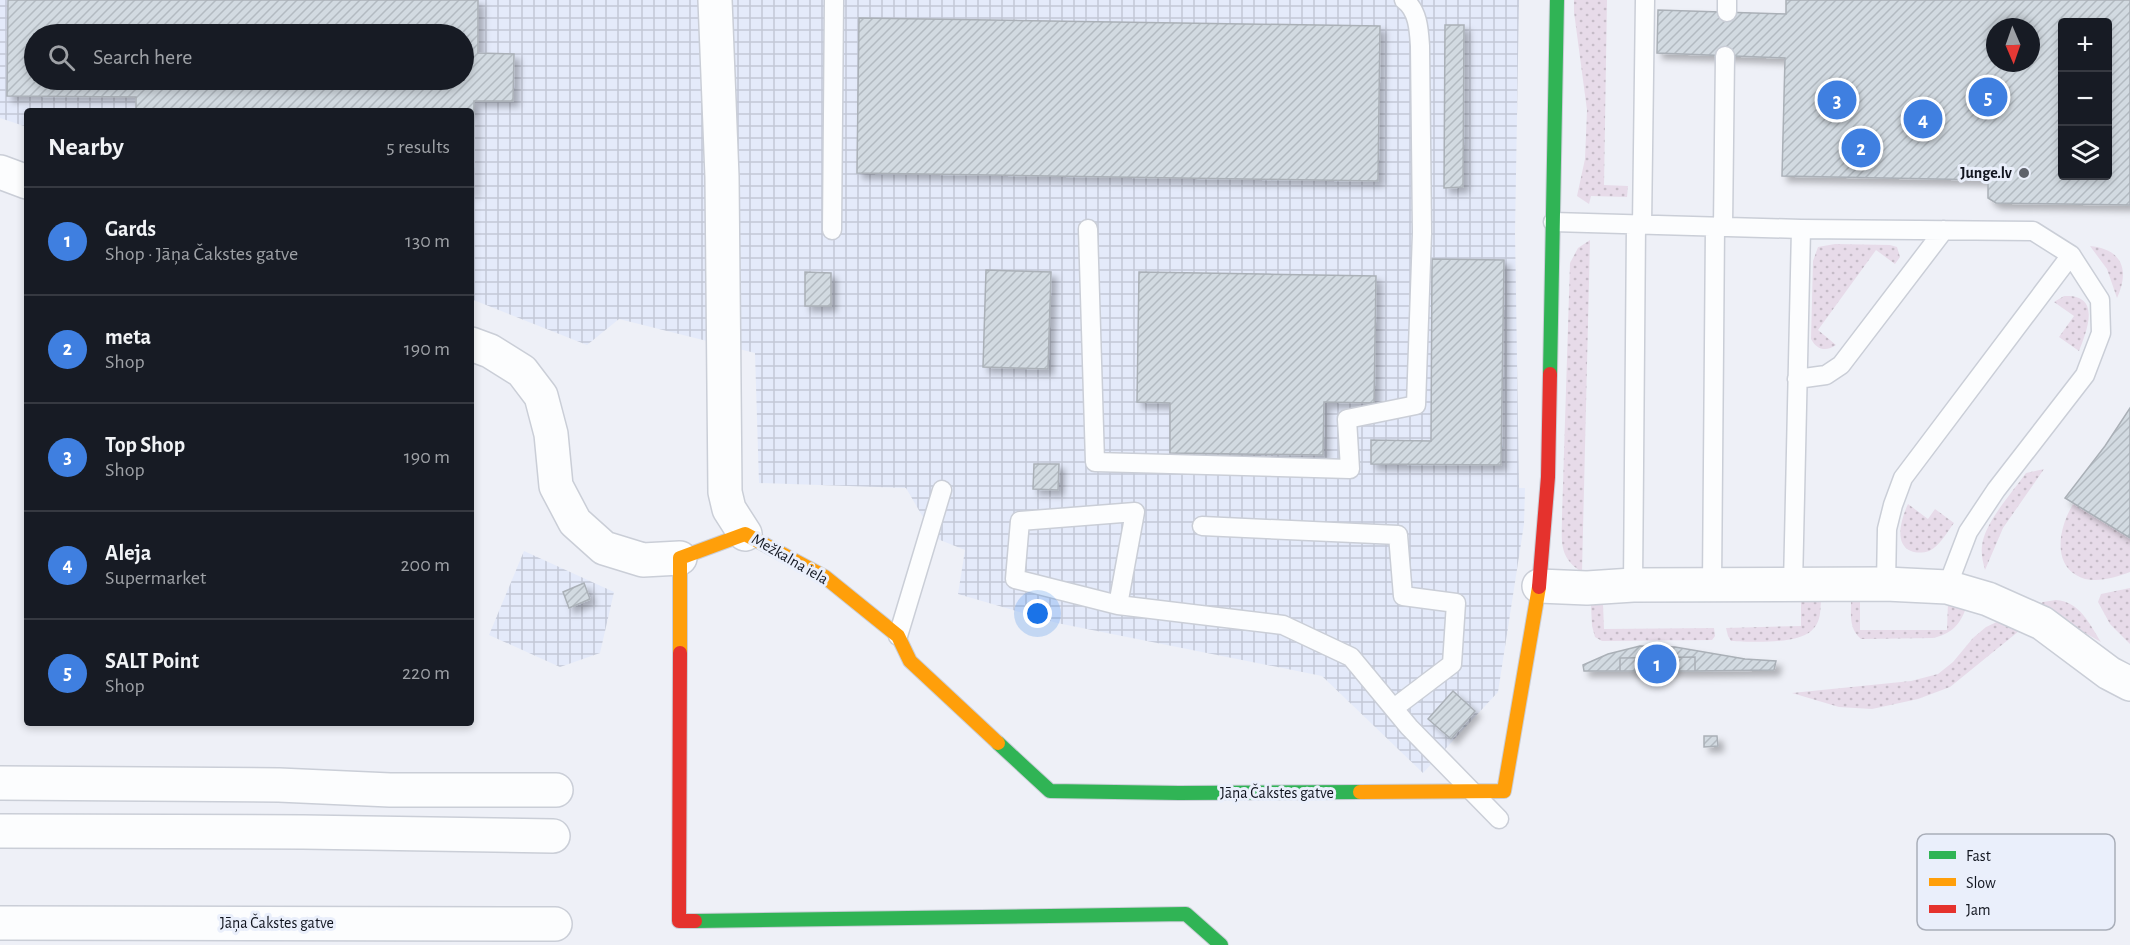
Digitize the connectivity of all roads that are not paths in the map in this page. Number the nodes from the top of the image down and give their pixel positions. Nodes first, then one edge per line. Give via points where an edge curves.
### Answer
1 (715, 0) edge
2 (834, 0) edge
3 (1404, 0) edge
4 (1557, 0) edge
5 (1645, 0) edge
6 (1725, 56) dead end
7 (0, 172) edge
8 (24, 181) edge
9 (1553, 222) junction
10 (1639, 225) junction
11 (1719, 227) junction
12 (1088, 229) dead end
13 (1801, 229) junction
14 (832, 230) dead end
15 (1944, 230) junction
16 (2071, 255) junction
17 (474, 345) edge
18 (1797, 379) junction
19 (942, 490) dead end
20 (1202, 526) dead end
21 (745, 534) junction
22 (680, 558) junction
23 (1633, 585) junction
24 (1712, 585) junction
25 (1793, 585) junction
26 (1886, 585) junction
27 (1539, 586) junction
28 (1947, 587) junction
29 (1118, 605) junction
30 (898, 636) junction
31 (2130, 684) edge
32 (1394, 708) junction
33 (0, 783) edge
34 (390, 790) junction
35 (556, 790) dead end
36 (1050, 791) joint
37 (1499, 819) dead end
38 (0, 831) edge
39 (303, 832) junction
40 (553, 836) dead end
41 (0, 923) edge
42 (555, 924) dead end
43 (1221, 945) edge

1 - 21 street via 722,177 724,492 729,509
2 - 14 lane
3 - 12 lane via 1418,23 1420,46 1422,232 1416,405 1347,419 1350,470 1095,462
4 - 9 highway
5 - 10 lane
6 - 11 lane
7 - 8 street
9 - 10 lane
9 - 27 highway via 1548,477
10 - 11 lane
10 - 23 lane
11 - 13 lane
11 - 24 lane
13 - 15 lane
13 - 18 lane
15 - 16 lane via 2033,231
15 - 18 lane via 1841,365 1826,375
16 - 26 lane via 1903,478 1887,529
16 - 28 lane via 2100,300 2101,333 2085,375 1968,532
17 - 22 street, Mežkalna iela via 522,371 541,396 551,434 556,486 575,522 604,548 643,560
18 - 25 lane
19 - 30 lane
20 - 32 lane via 1398,535 1403,596 1456,603 1452,664
21 - 22 highway, Mežkalna iela
21 - 30 highway, Mežkalna iela via 825,577
22 - 43 highway via 679,921 1186,914
23 - 24 street
23 - 27 street
24 - 25 street
25 - 26 street
26 - 28 street
27 - 36 highway, Jāņa Čakstes gatve via 1504,791
28 - 31 street via 1988,599 2042,623
29 - 29 lane via 1135,512 1020,521 1015,579
29 - 32 lane via 1282,626 1351,657
30 - 36 highway, Mežkalna iela via 910,661
32 - 37 lane
33 - 34 street via 279,785
34 - 35 street
34 - 39 street
38 - 39 street
39 - 40 street
41 - 42 street, Jāņa Čakstes gatve

